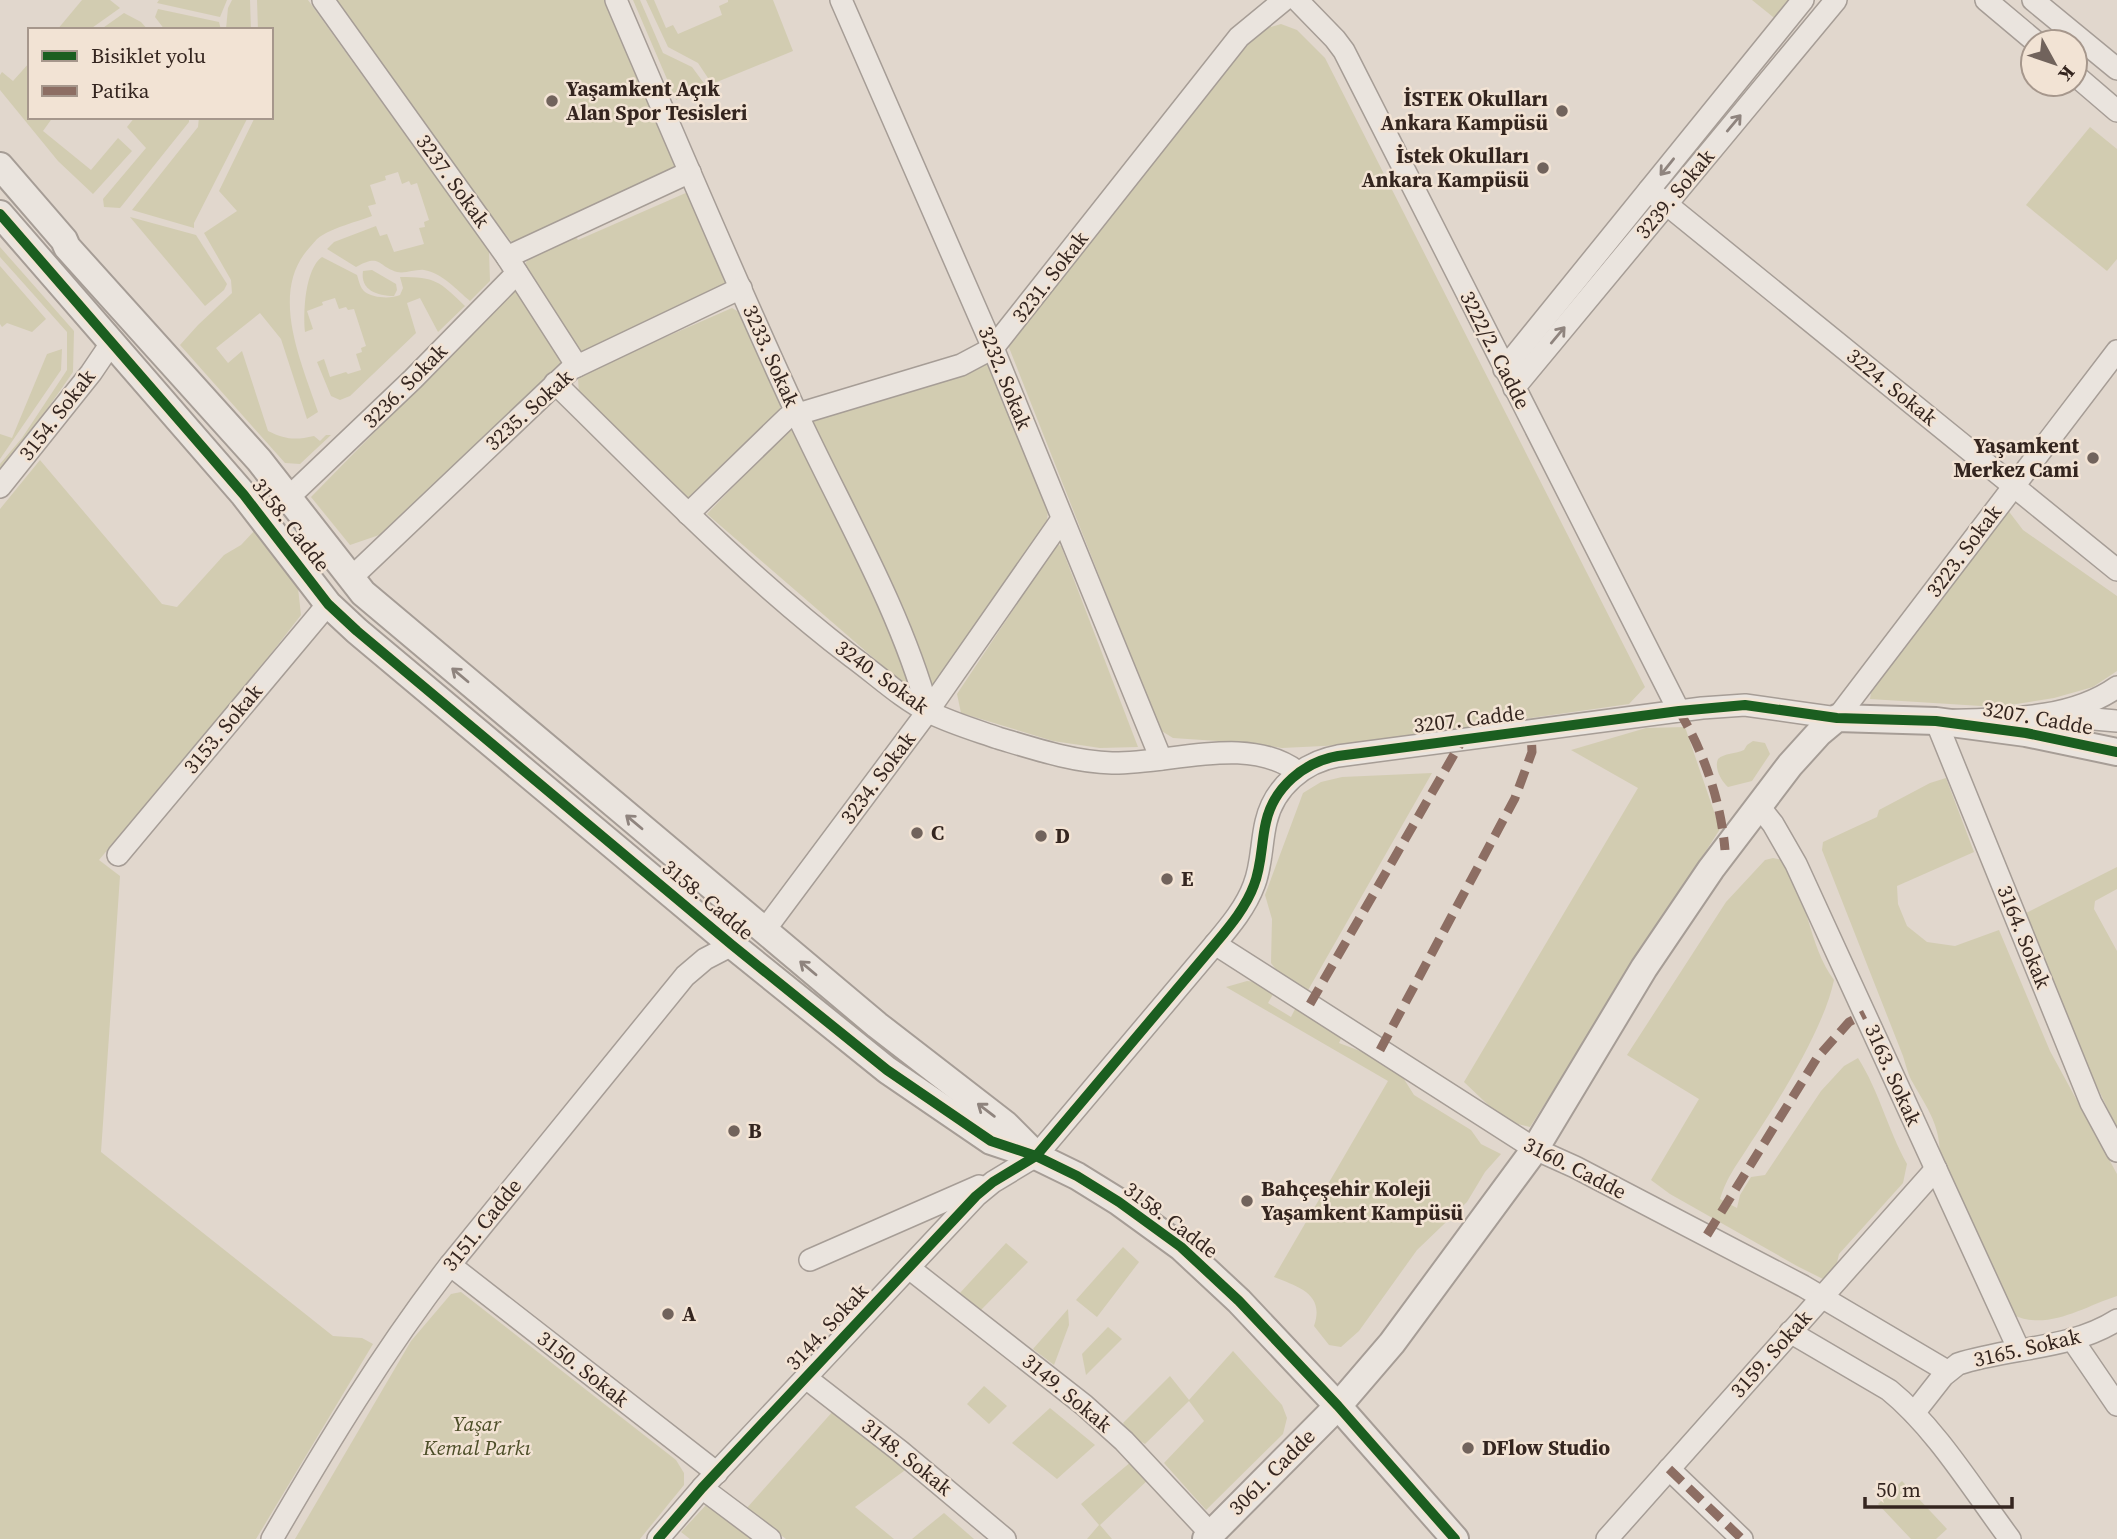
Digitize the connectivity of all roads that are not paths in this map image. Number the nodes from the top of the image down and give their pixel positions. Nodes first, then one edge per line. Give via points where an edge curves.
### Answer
1 (323, 0) edge
2 (616, 0) edge
3 (841, 0) edge
4 (1284, 0) edge
5 (1297, 0) edge
6 (1803, 0) edge
7 (1836, 0) edge
8 (1986, 0) edge
9 (2033, 0) edge
10 (2019, 28) edge
11 (2117, 69) edge
12 (2089, 87) edge
13 (2117, 111) edge
14 (0, 166) edge
15 (690, 172) junction
16 (1649, 190) junction
17 (1666, 205) junction
18 (0, 214) edge
19 (512, 265) junction
20 (741, 288) junction
21 (112, 342) junction
22 (993, 348) junction
23 (2117, 351) edge
24 (577, 366) junction
25 (1504, 369) junction
26 (555, 383) junction
27 (1514, 388) junction
28 (796, 413) junction
29 (2014, 486) junction
30 (0, 487) edge
31 (289, 497) junction
32 (688, 514) junction
33 (1062, 519) junction
34 (2117, 570) edge
35 (350, 579) junction
36 (328, 604) junction
37 (2117, 687) edge
38 (928, 711) junction
39 (1679, 711) junction
40 (2024, 716) junction
41 (1837, 718) junction
42 (1936, 721) junction
43 (2117, 721) edge
44 (2117, 752) edge
45 (1161, 759) junction
46 (1298, 772) junction
47 (1758, 805) junction
48 (118, 855) dead end
49 (764, 931) junction
50 (1215, 944) junction
51 (732, 945) junction
52 (1535, 1149) junction
53 (2117, 1151) edge
54 (1036, 1156) junction
55 (1936, 1169) junction
56 (1003, 1176) junction
57 (810, 1260) dead end
58 (450, 1265) junction
59 (909, 1268) junction
60 (1822, 1297) junction
61 (2117, 1320) edge
62 (1790, 1332) junction
63 (2072, 1339) junction
64 (2019, 1350) junction
65 (1947, 1371) junction
66 (806, 1378) junction
67 (2117, 1405) edge
68 (1339, 1406) junction
69 (1914, 1413) junction
70 (1669, 1469) junction
71 (710, 1481) junction
72 (1208, 1537) edge
73 (272, 1539) edge
74 (658, 1539) edge
75 (770, 1539) edge
76 (1005, 1539) edge
77 (1455, 1539) edge
78 (1607, 1539) edge
79 (1742, 1539) edge
80 (2010, 1539) edge

1 - 19 street, 3237. Sokak
2 - 15 street, 3233. Sokak
3 - 22 street, 3232. Sokak
4 - 22 street, 3231. Sokak via 1240,37
5 - 25 street, 3222/2. Cadde via 1344,51
6 -> 16 street, 3239. Sokak
17 -> 7 street, 3239. Sokak
8 - 10 street
9 - 11 street
12 - 13 street
14 - 31 street, 3158. Cadde
15 - 19 street, 3236. Sokak
15 - 20 street, 3233. Sokak
16 - 17 street, 3224. Sokak
16 - 25 street, 3239. Sokak
27 -> 17 street, 3239. Sokak
17 - 29 street, 3224. Sokak
18 - 21 street, 3158. Cadde
19 - 24 street, 3237. Sokak
19 - 31 street, 3236. Sokak via 413,379
20 - 24 street, 3235. Sokak
20 - 28 street, 3233. Sokak
21 - 30 street, 3154. Sokak
21 - 36 street, 3158. Cadde via 243,495
22 - 28 street, 3231. Sokak via 961,365
22 - 33 street, 3232. Sokak
23 - 29 street, 3223. Sokak
24 - 26 street, 3235. Sokak
25 - 27 street, 3222/2. Cadde
26 - 32 street, 3240. Sokak
26 - 35 street, 3235. Sokak
27 - 39 street, 3222/2. Cadde
28 - 32 street, 3231. Sokak via 779,424
28 - 38 street, 3233. Sokak via 899,628
29 - 34 street, 3224. Sokak
29 - 41 street, 3223. Sokak
31 - 35 street, 3158. Cadde
32 - 38 street, 3240. Sokak via 805,620
33 - 38 street, 3234. Sokak
33 - 45 street, 3232. Sokak
35 - 36 street
49 -> 35 street, 3158. Cadde
36 - 48 street, 3153. Sokak
36 - 51 street, 3158. Cadde
37 - 40 street via 2063,711
38 - 45 street, 3240. Sokak via 998,737 1076,758 1117,763
38 - 49 street, 3234. Sokak
39 - 41 street, 3207. Cadde via 1745,705
39 - 46 street, 3207. Cadde via 1338,756
40 - 42 street
40 - 43 street, 3207. Cadde
41 - 42 street, 3207. Cadde
41 - 47 street, 3061. Cadde via 1803,749
42 - 44 street, 3207. Cadde
42 - 53 street, 3164. Sokak via 2091,1102
45 - 46 street, 3240. Sokak via 1259,756 1274,758
46 - 50 street, 3207. Cadde via 1271,806 1249,898
47 - 52 street, 3061. Cadde via 1658,946
47 - 55 street, 3163. Sokak via 1796,864
49 - 51 street
54 -> 49 street, 3158. Cadde via 1005,1124
50 - 52 street, 3160. Cadde
50 - 54 street, 3207. Cadde
51 - 54 street, 3158. Cadde via 952,1116 990,1141
51 - 58 street, 3151. Cadde via 685,976
52 - 60 street, 3160. Cadde
52 - 68 street, 3061. Cadde via 1392,1343
54 - 56 street, 3144. Sokak
54 - 68 street, 3158. Cadde via 1119,1202 1181,1247
55 - 60 street, 3159. Sokak
55 - 64 street, 3163. Sokak
56 - 57 street
56 - 59 street, 3144. Sokak via 975,1196
58 - 71 street, 3150. Sokak
58 - 73 street, 3151. Cadde via 352,1403
59 - 66 street, 3144. Sokak
59 - 72 street, 3149. Sokak via 1084,1405 1124,1441
60 - 62 street, 3159. Sokak
60 - 65 street, 3160. Cadde
61 - 63 street, 3165. Sokak
62 - 69 street via 1889,1390
62 - 70 street, 3159. Sokak
63 - 64 street, 3165. Sokak
63 - 67 street
64 - 65 street, 3165. Sokak
65 - 69 street, 3165. Sokak
66 - 71 street, 3144. Sokak
66 - 76 street, 3148. Sokak
68 - 72 street, 3061. Cadde
68 - 77 street, 3158. Cadde
69 - 80 street
70 - 78 street, 3159. Sokak
70 - 79 street
71 - 74 street, 3144. Sokak
71 - 75 street, 3150. Sokak

